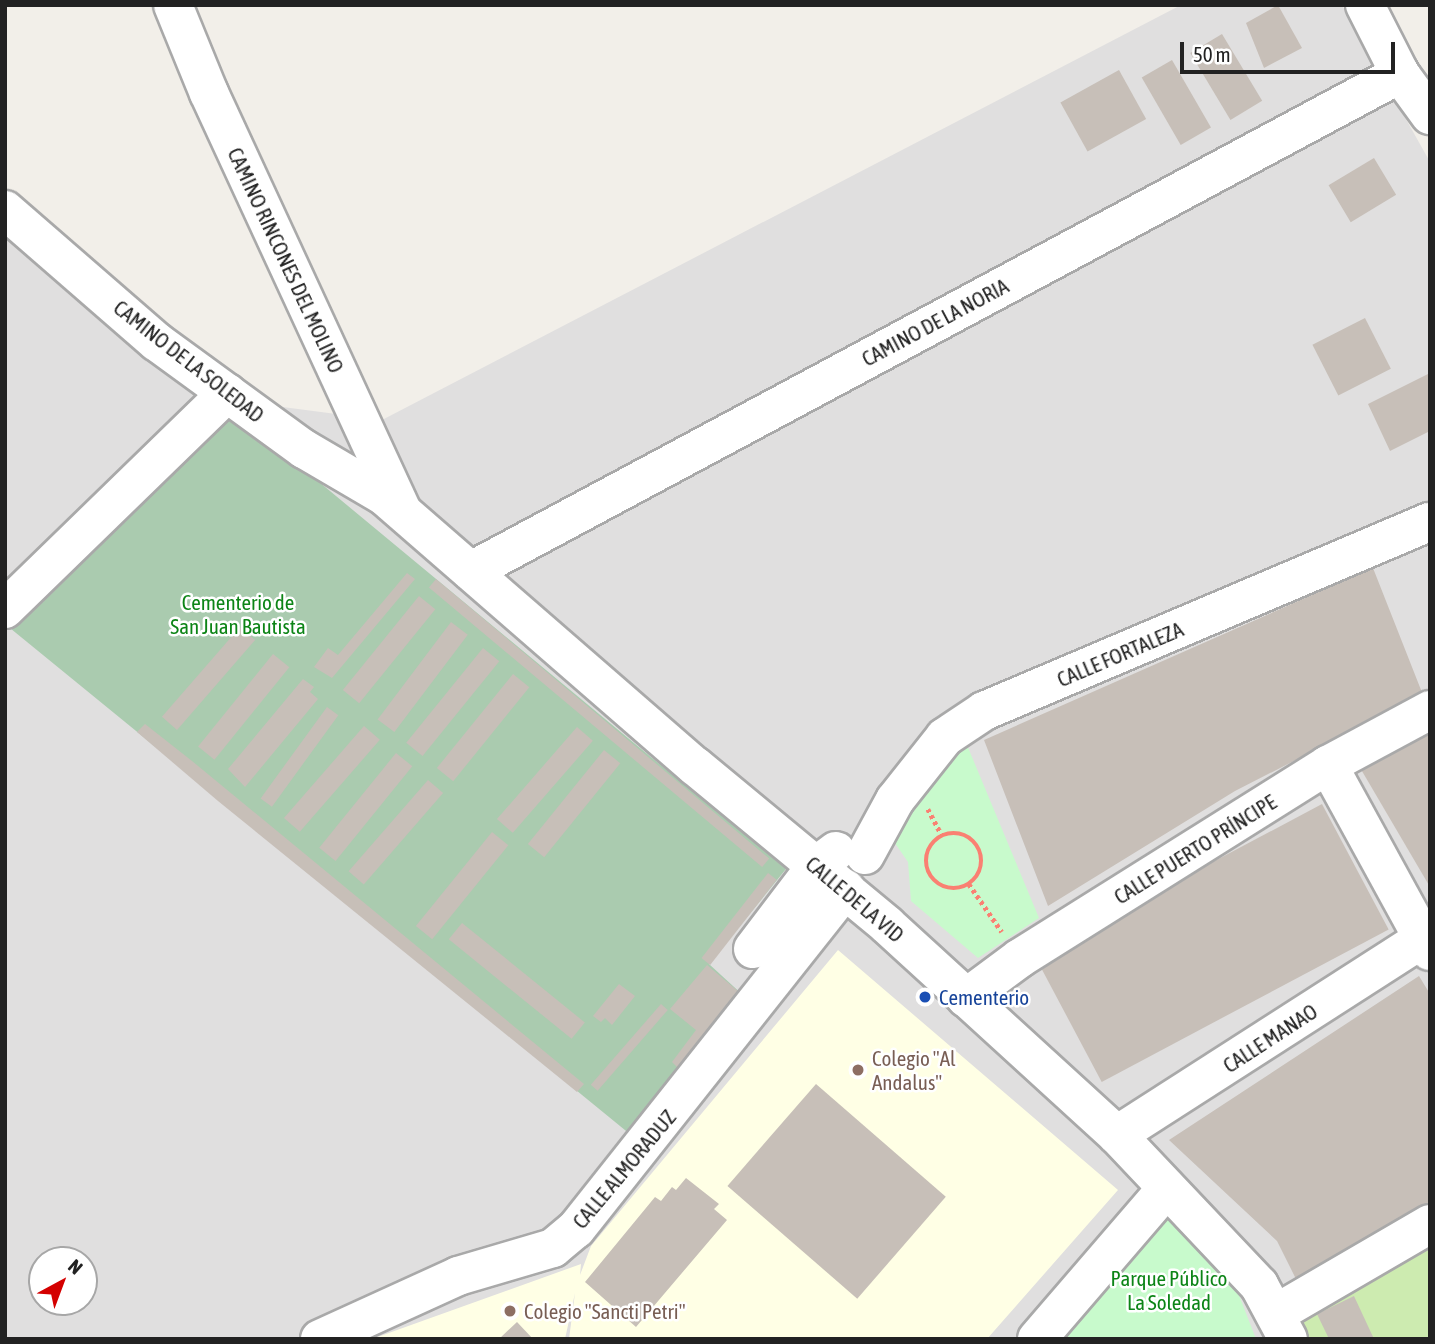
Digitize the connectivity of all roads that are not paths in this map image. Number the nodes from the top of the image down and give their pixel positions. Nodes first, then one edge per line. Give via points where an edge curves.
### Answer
1 (173, 5) edge
2 (1365, 5) edge
3 (1400, 74) junction
4 (1430, 116) edge
5 (5, 210) edge
6 (227, 393) junction
7 (393, 504) junction
8 (1430, 522) edge
9 (471, 571) junction
10 (5, 609) edge
11 (1430, 710) edge
12 (1328, 765) junction
13 (830, 854) junction
14 (845, 889) junction
15 (887, 925) junction
16 (1426, 945) edge
17 (753, 949) dead end
18 (966, 998) junction
19 (1117, 1135) junction
20 (1167, 1188) junction
21 (1430, 1224) edge
22 (1282, 1326) edge
23 (320, 1339) edge
24 (1037, 1339) edge

1 - 7 street, CAMINO RINCONES DEL MOLINO
2 - 3 street
3 - 4 street
3 - 9 street, CAMINO DE LA NORIA
5 - 6 street, CAMINO DE LA SOLEDAD via 157,342
6 - 7 street, CAMINO DE LA SOLEDAD via 304,449
6 - 10 street
7 - 9 street, CALLE DE LA VID
8 - 13 street, CALLE FORTALEZA via 984,712 945,737 895,800
9 - 13 street, CALLE DE LA VID
11 - 12 street, CALLE PUERTO PRÍNCIPE
12 - 16 street
12 - 18 street, CALLE PUERTO PRÍNCIPE via 1020,958
13 - 14 street, CALLE DE LA VID
13 - 15 street via 878,873
13 - 17 street, CALLE FORTALEZA
14 - 15 street, CALLE DE LA VID
14 - 23 street, CALLE ALMORADUZ via 576,1229 552,1248 458,1276
15 - 18 street, CALLE DE LA VID
16 - 19 street, CALLE MANAO
18 - 19 street, CALLE DE LA VID
19 - 20 street, CALLE DE LA VID
20 - 22 street, CALLE DE LA VID via 1259,1285
20 - 24 street
21 - 22 street

